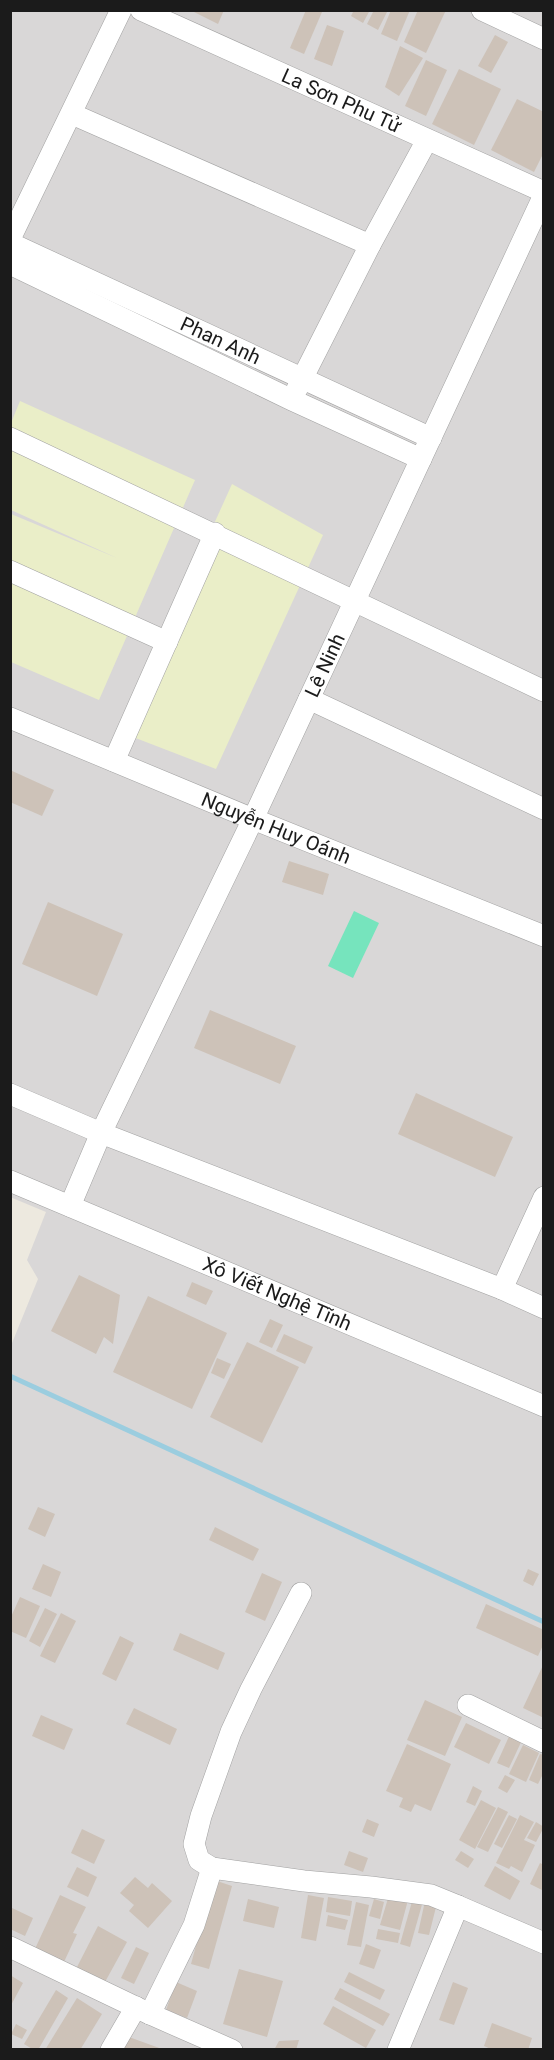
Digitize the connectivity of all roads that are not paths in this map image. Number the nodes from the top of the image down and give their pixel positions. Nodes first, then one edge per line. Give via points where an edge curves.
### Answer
1 (121, 10) edge
2 (482, 10) edge
3 (149, 12) edge
4 (543, 39) edge
5 (72, 114) junction
6 (427, 140) junction
7 (543, 194) edge
8 (10, 241) edge
9 (370, 245) junction
10 (10, 264) edge
11 (302, 378) junction
12 (292, 400) junction
13 (10, 438) edge
14 (431, 438) junction
15 (421, 459) junction
16 (215, 533) junction
17 (10, 571) edge
18 (354, 602) junction
19 (167, 642) junction
20 (543, 691) edge
21 (309, 699) junction
22 (10, 718) edge
23 (114, 761) junction
24 (543, 809) edge
25 (253, 819) junction
26 (543, 936) edge
27 (10, 1094) edge
28 (101, 1133) junction
29 (10, 1181) edge
30 (543, 1197) edge
31 (70, 1206) junction
32 (502, 1289) junction
33 (543, 1308) edge
34 (543, 1406) edge
35 (301, 1593) dead end
36 (468, 1705) dead end
37 (543, 1742) edge
38 (212, 1868) junction
39 (458, 1906) junction
40 (543, 1943) edge
41 (10, 1947) edge
42 (143, 2011) junction
43 (111, 2049) edge
44 (232, 2049) edge
45 (398, 2049) edge

1 - 5 street
2 - 4 street
3 - 6 street, La Sơn Phu Tử
5 - 8 street
5 - 9 street
6 - 7 street, La Sơn Phu Tử
6 - 9 street
7 - 14 street, Lê Ninh
8 - 11 street, Phan Anh
9 - 11 street
10 - 12 street, Phan Anh
11 - 12 street
11 - 14 street, Phan Anh
12 - 15 street, Phan Anh
13 - 16 street
14 - 15 street, Lê Ninh
15 - 18 street, Lê Ninh
16 - 18 street
16 - 19 street
17 - 19 street
18 - 20 street
18 - 21 street, Lê Ninh
19 - 23 street
21 - 24 street
21 - 25 street, Lê Ninh
22 - 23 street, Nguyễn Huy Oánh
23 - 25 street, Nguyễn Huy Oánh
25 - 26 street, Nguyễn Huy Oánh
25 - 28 street, Lê Ninh
27 - 28 street
28 - 31 street, Lê Ninh
28 - 32 street
29 - 31 street, Xô Viết Nghệ Tĩnh
30 - 32 street
31 - 34 street, Xô Viết Nghệ Tĩnh
32 - 33 street
35 - 38 street via 236,1721 201,1816 194,1844 199,1860
36 - 37 street
38 - 39 street via 431,1895
38 - 42 street via 194,1925
39 - 40 street
39 - 45 street
41 - 42 street
42 - 43 street
42 - 44 street

